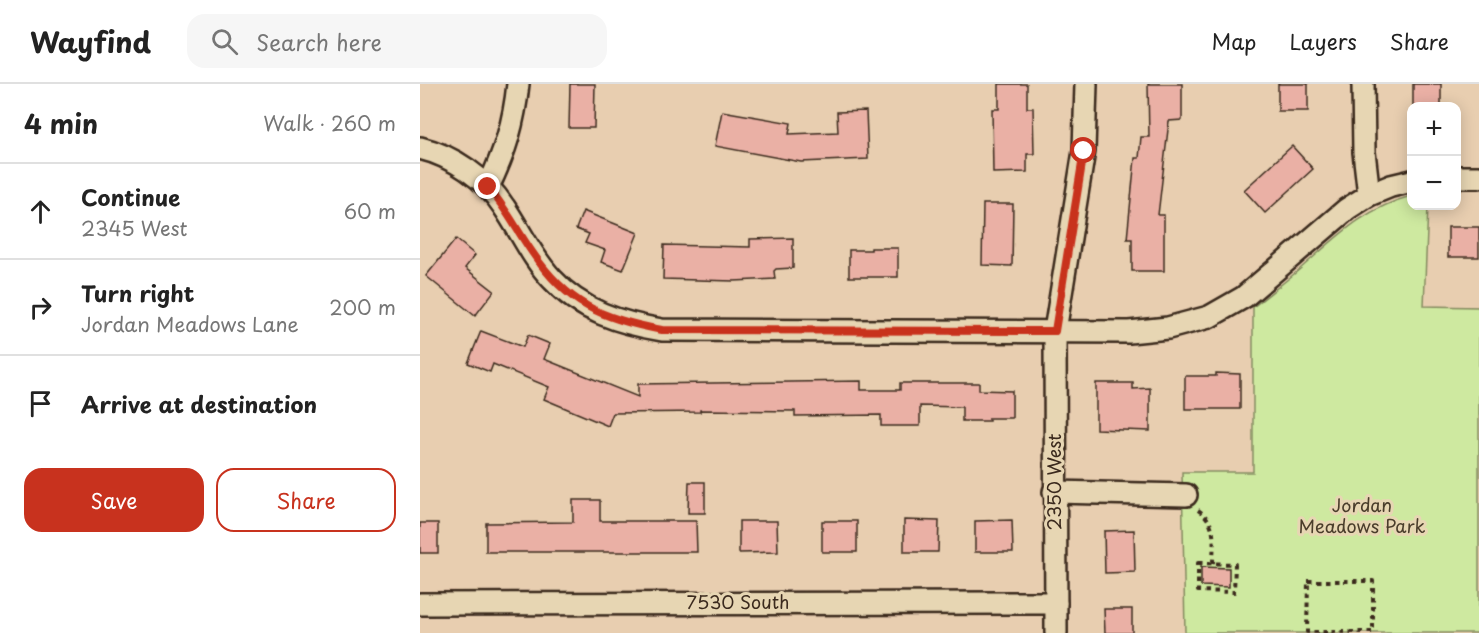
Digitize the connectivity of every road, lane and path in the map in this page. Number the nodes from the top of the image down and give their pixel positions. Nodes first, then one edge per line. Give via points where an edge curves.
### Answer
1 (518, 84) edge
2 (1086, 84) edge
3 (1363, 84) edge
4 (420, 148) edge
5 (1461, 177) edge
6 (1479, 177) edge
7 (1407, 183) edge
8 (488, 187) junction
9 (1370, 195) junction
10 (1055, 331) junction
11 (1054, 492) junction
12 (1186, 495) joint
13 (1213, 564) junction
14 (1056, 603) junction
15 (420, 604) edge
16 (1339, 632) edge
17 (1056, 633) edge

1 - 8 street via 509,138
2 - 10 street, 2350 West via 1083,161
3 - 9 street via 1364,152
4 - 8 street via 461,164
5 - 6 street
7 - 9 street
8 - 10 street via 552,279 601,315 629,324 662,330
9 - 10 street via 1347,209 1244,297 1209,317 1168,328 1129,332
10 - 11 street, 2350 West
11 - 12 street
11 - 14 street, 2350 West
12 - 13 path via 1209,519 1213,530
13 - 13 path via 1234,564 1234,592 1198,591 1198,563
14 - 15 street, 7530 South
14 - 17 street, 2350 West
16 - 16 path via 1373,632 1373,581 1308,581 1307,632

